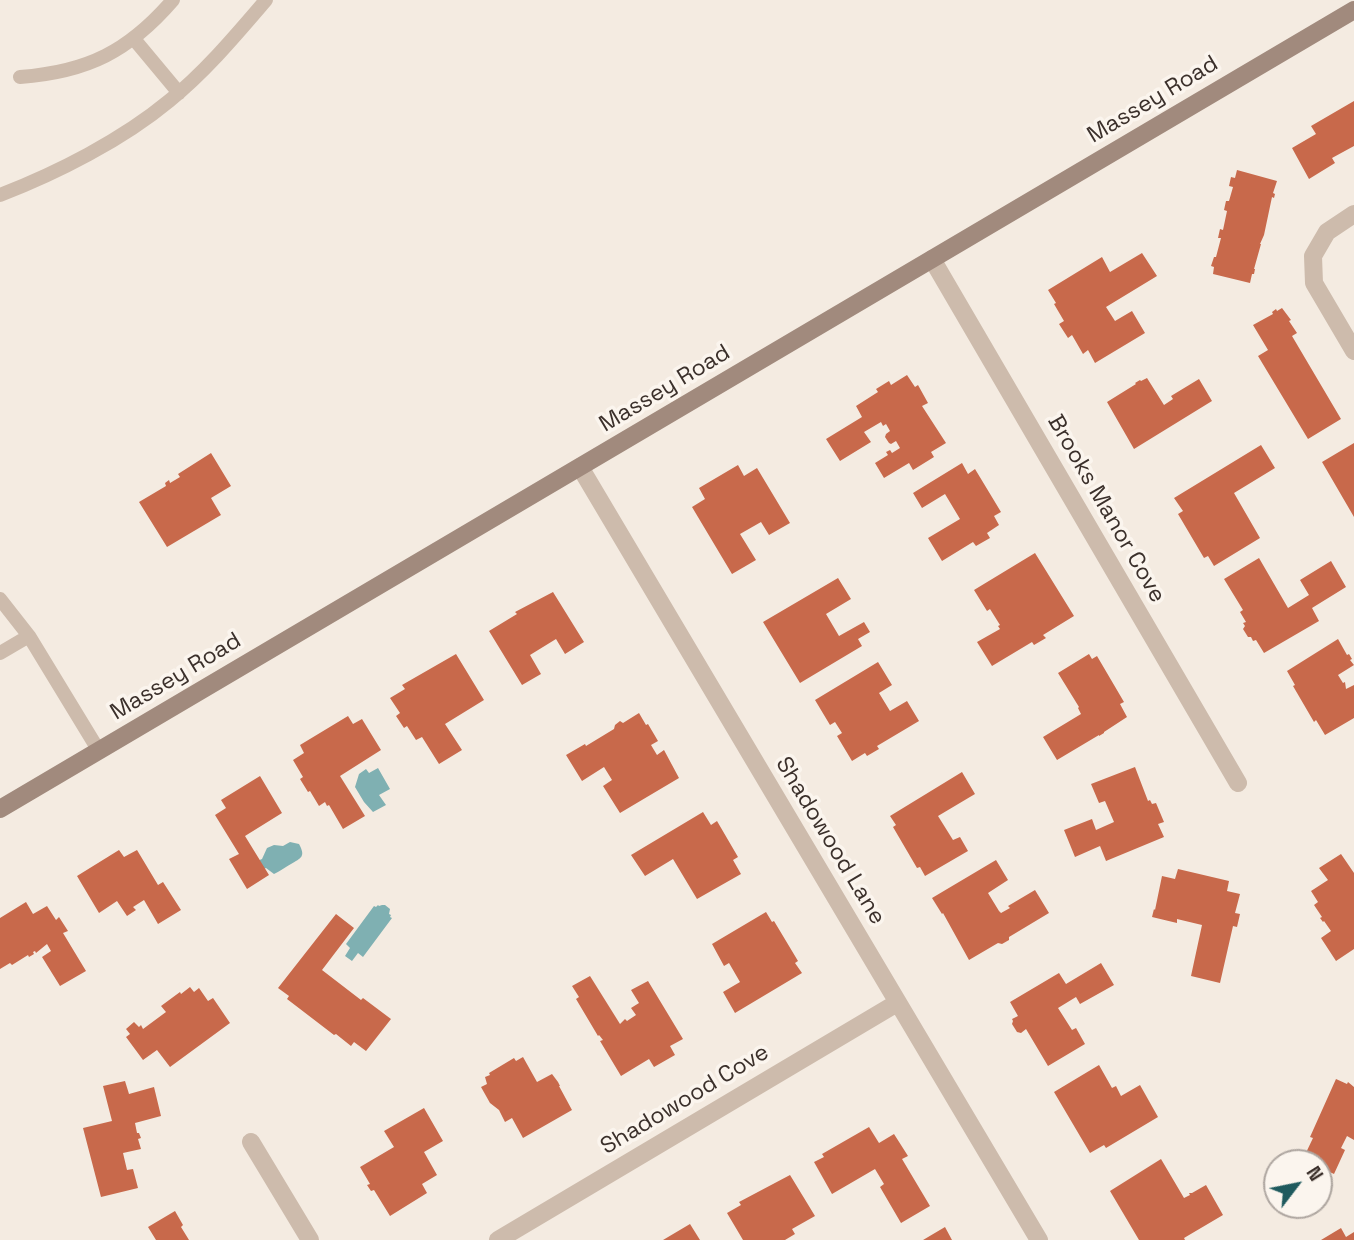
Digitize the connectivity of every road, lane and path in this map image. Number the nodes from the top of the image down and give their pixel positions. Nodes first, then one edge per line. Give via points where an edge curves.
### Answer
1 (173, 0) edge
2 (266, 0) edge
3 (1354, 10) edge
4 (134, 39) junction
5 (20, 76) dead end
6 (179, 93) junction
7 (0, 195) edge
8 (1354, 214) edge
9 (932, 259) junction
10 (1354, 351) edge
11 (580, 467) junction
12 (0, 599) edge
13 (29, 636) junction
14 (0, 653) edge
15 (99, 751) junction
16 (1238, 783) dead end
17 (0, 809) edge
18 (897, 1003) junction
19 (251, 1142) dead end
20 (310, 1240) edge
21 (498, 1240) edge
22 (1039, 1240) edge

1 - 4 lane
2 - 6 lane
3 - 9 street, Massey Road
4 - 5 lane via 88,64
4 - 6 lane
6 - 7 lane via 95,150
8 - 10 street via 1327,232 1313,256 1314,283
9 - 11 street, Massey Road
9 - 16 street, Brooks Manor Cove
11 - 15 street, Massey Road
11 - 18 street, Shadowood Lane
12 - 13 lane
13 - 14 lane
13 - 15 lane
15 - 17 street, Massey Road
18 - 21 street, Shadowood Cove
18 - 22 street, Shadowood Lane
19 - 20 street

